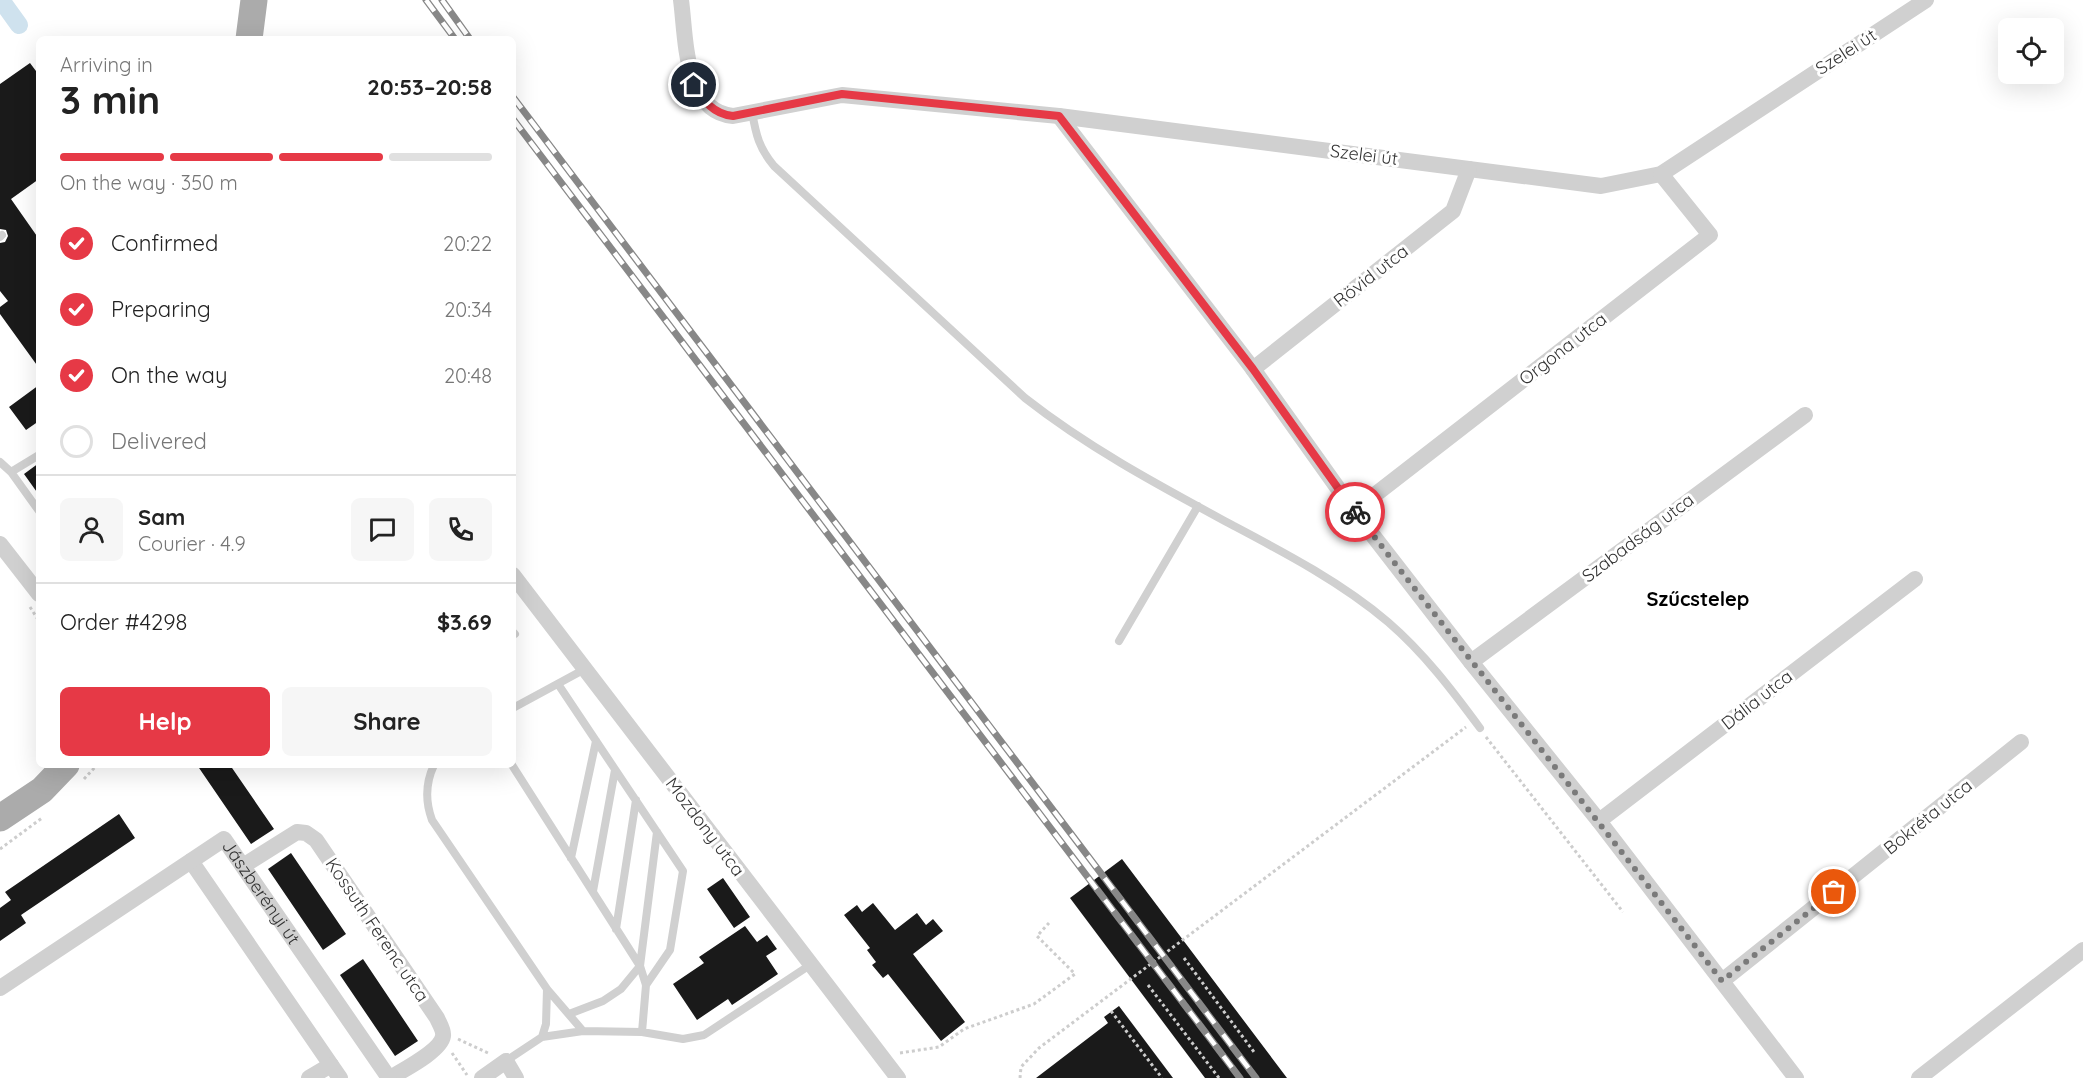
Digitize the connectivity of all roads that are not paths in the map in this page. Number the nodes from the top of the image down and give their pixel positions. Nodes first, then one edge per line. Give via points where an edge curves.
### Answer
1 (254, 0) edge
2 (681, 0) edge
3 (1926, 0) edge
4 (249, 36) edge
5 (752, 112) junction
6 (1059, 116) junction
7 (1469, 169) junction
8 (1661, 174) junction
9 (1253, 369) junction
10 (1805, 415) dead end
11 (36, 457) edge
12 (0, 462) edge
13 (11, 472) junction
14 (1198, 506) junction
15 (36, 507) edge
16 (1354, 511) junction
17 (0, 544) edge
18 (1915, 579) dead end
19 (516, 580) edge
20 (36, 590) edge
21 (1119, 641) dead end
22 (1471, 662) junction
23 (585, 669) junction
24 (558, 684) junction
25 (516, 706) edge
26 (1480, 728) road end
27 (596, 741) junction
28 (2021, 742) dead end
29 (42, 768) edge
30 (63, 768) edge
31 (432, 768) edge
32 (514, 768) edge
33 (615, 770) junction
34 (636, 800) junction
35 (0, 817) edge
36 (1599, 821) junction
37 (657, 832) junction
38 (571, 858) junction
39 (191, 861) junction
40 (243, 866) junction
41 (592, 891) junction
42 (616, 928) junction
43 (2083, 950) edge
44 (810, 965) junction
45 (640, 966) junction
46 (1722, 981) junction
47 (646, 985) junction
48 (0, 988) edge
49 (547, 989) junction
50 (569, 1014) junction
51 (584, 1031) junction
52 (642, 1032) junction
53 (542, 1037) junction
54 (506, 1061) junction
55 (336, 1071) edge
56 (309, 1078) edge
57 (390, 1078) edge
58 (482, 1078) edge
59 (516, 1078) edge
60 (898, 1078) edge
61 (1796, 1078) edge
62 (1919, 1078) edge

1 - 4 main road
2 - 5 street, Szelei út via 694,85 710,107 722,115
3 - 8 street, Szelei út
5 - 6 street, Szelei út via 842,94
5 - 14 lane via 763,154 774,166 1019,393 1088,444
6 - 7 street, Szelei út
6 - 9 street
7 - 8 street, Szelei út via 1601,186
7 - 9 street, Rövid utca via 1453,211
8 - 16 street, Orgona utca via 1710,235
9 - 16 street
10 - 22 street, Szabadság utca
11 - 13 lane
12 - 13 lane
13 - 15 lane
14 - 21 lane
14 - 26 lane via 1286,554 1379,615 1437,671
16 - 22 street
17 - 20 street
18 - 36 street, Dália utca
19 - 23 street, Mozdony utca
22 - 36 street
23 - 24 lane
23 - 44 street, Mozdony utca
24 - 25 lane
24 - 27 lane
27 - 33 lane
27 - 38 lane
28 - 46 street, Bokréta utca
29 - 35 main road
30 - 35 main road via 42,790
31 - 49 lane via 426,790 432,820
32 - 38 lane
33 - 34 lane
33 - 41 lane
34 - 37 lane
34 - 42 lane
36 - 46 street
37 - 45 lane
37 - 47 lane via 683,871 670,950
38 - 41 lane
39 - 40 street, Jászberényi út via 224,839
39 - 48 street, Jászberényi út
39 - 55 street
40 - 57 street, Jászberényi út
40 - 57 street, Kossuth Ferenc utca via 297,832 316,840 437,1018 443,1036 435,1049
41 - 42 lane
42 - 45 lane
43 - 62 street
44 - 52 lane via 704,1035 683,1039
44 - 60 street, Mozdony utca
45 - 47 lane
45 - 50 lane via 603,1001
46 - 61 street
47 - 52 lane
49 - 50 lane
49 - 53 lane
50 - 51 lane
51 - 52 lane
51 - 53 lane
53 - 54 lane
54 - 58 street
54 - 59 street
55 - 56 street

